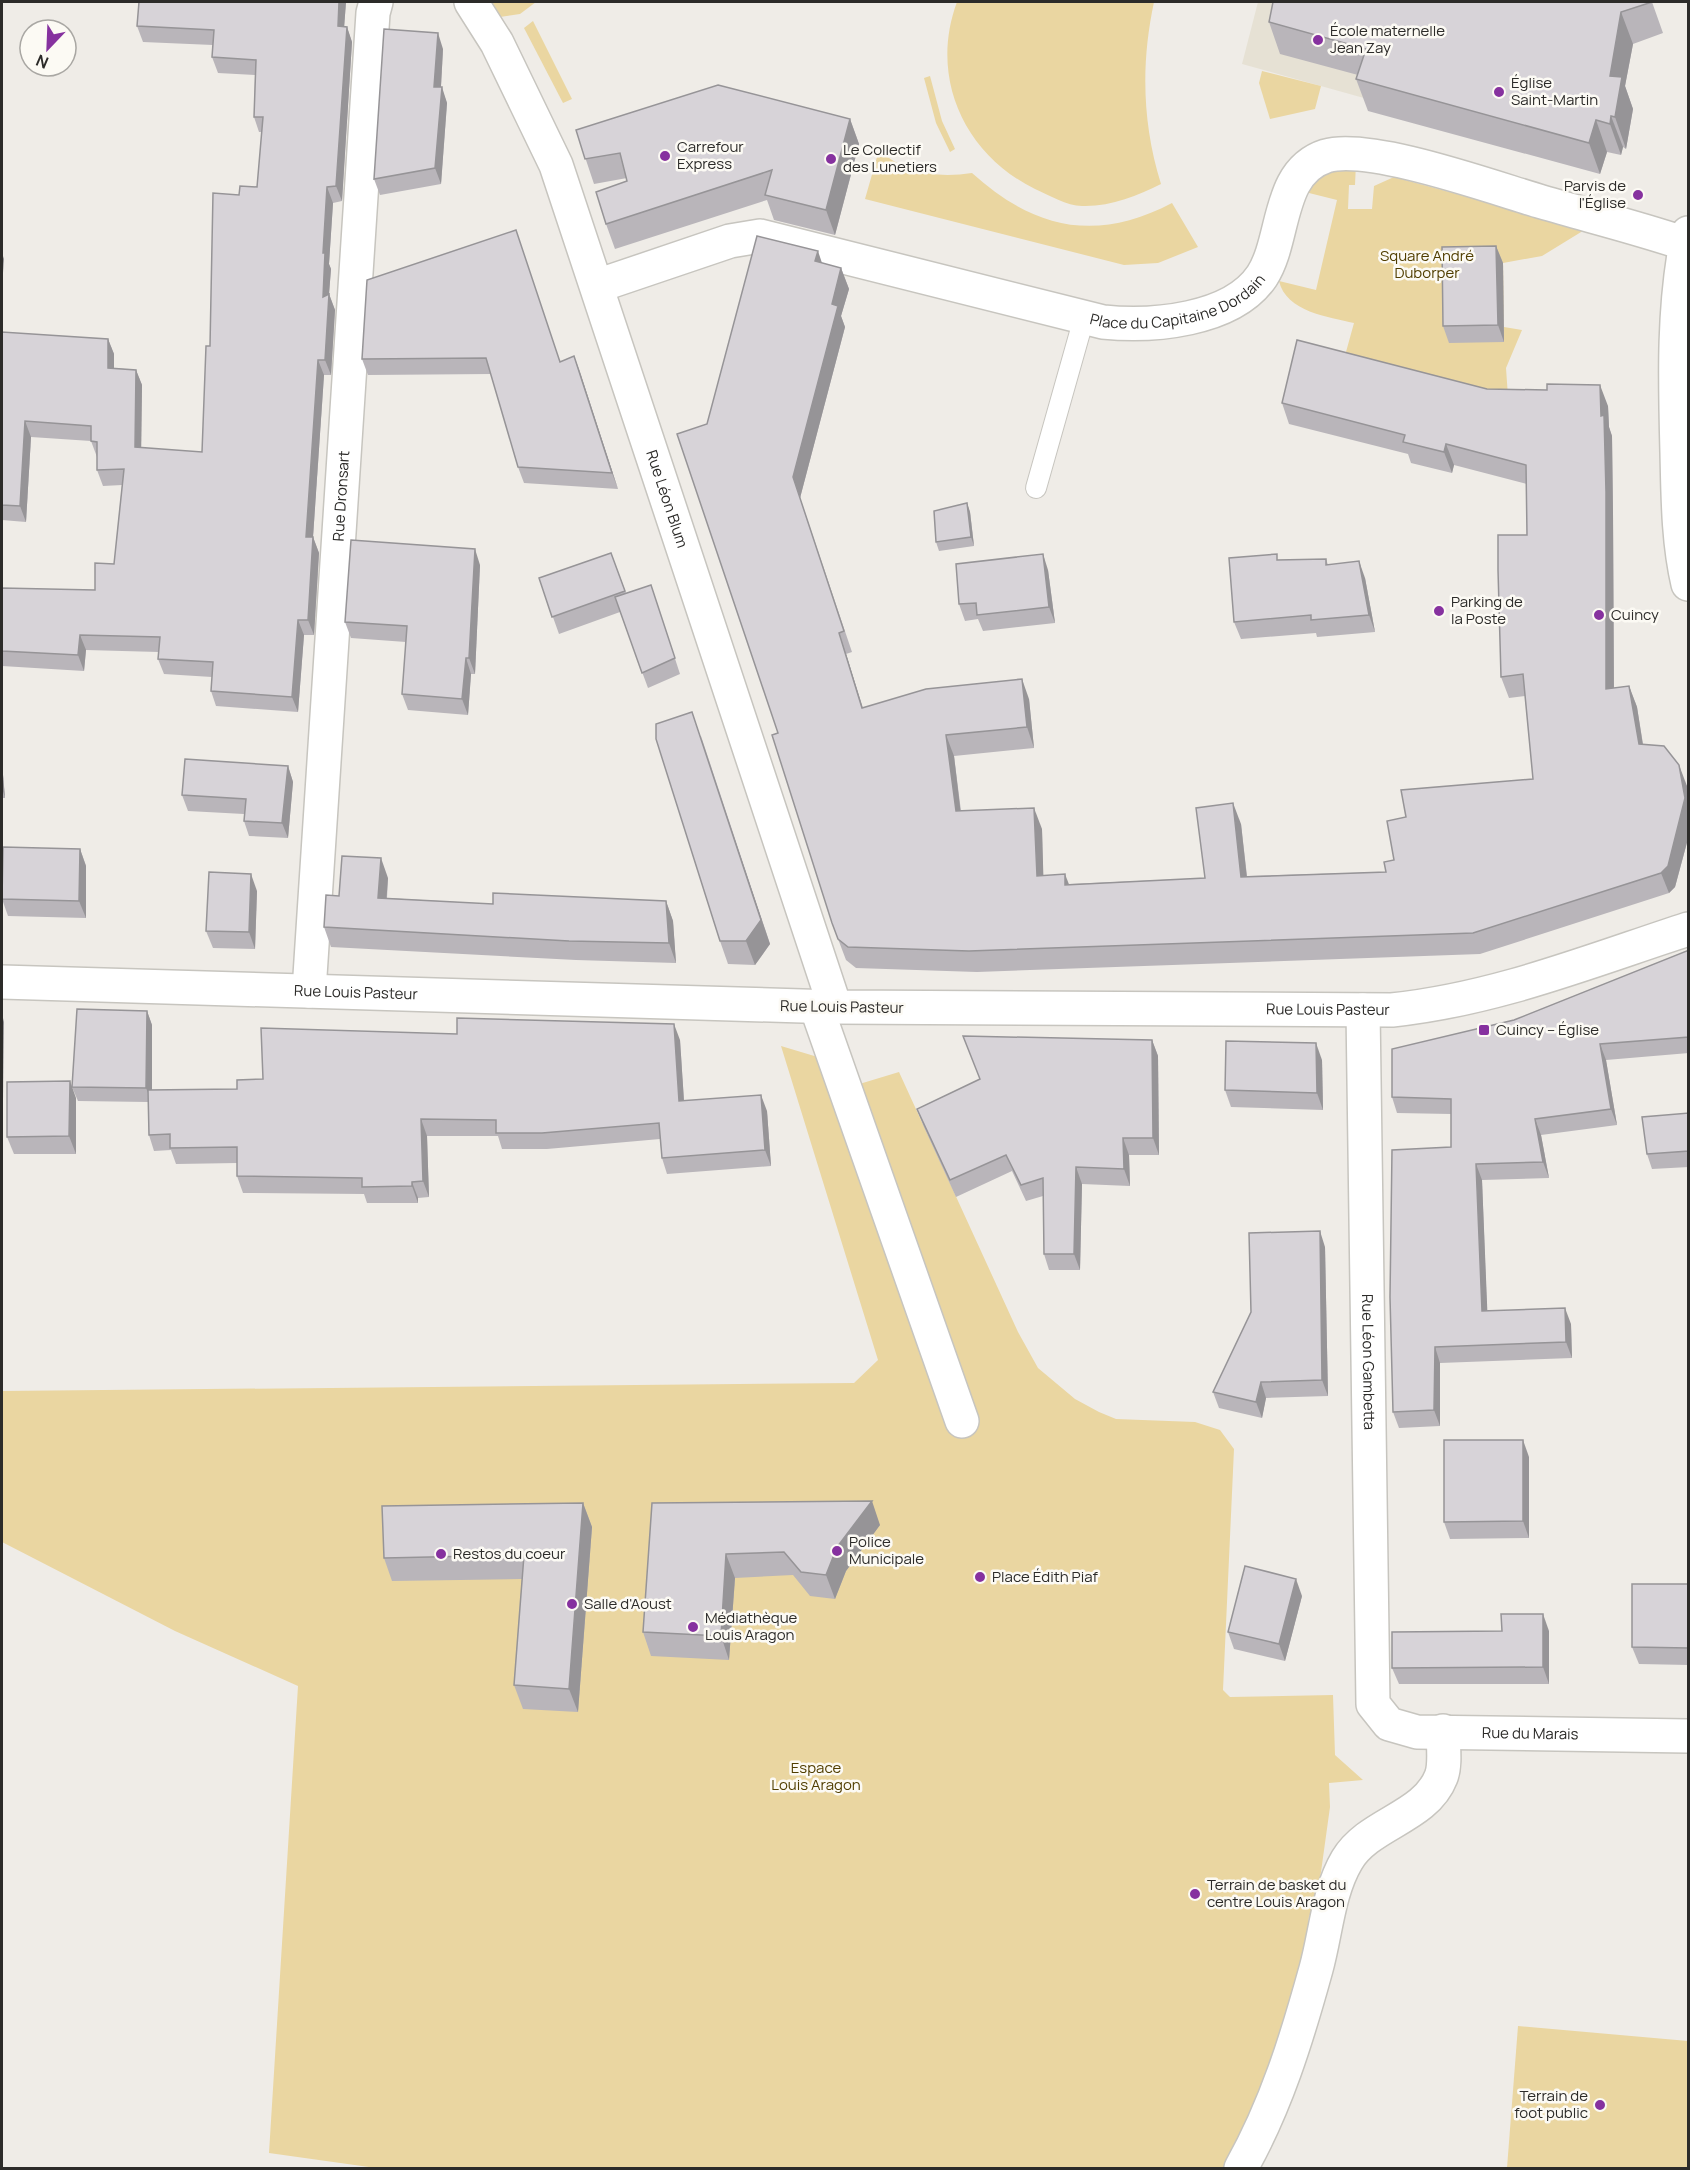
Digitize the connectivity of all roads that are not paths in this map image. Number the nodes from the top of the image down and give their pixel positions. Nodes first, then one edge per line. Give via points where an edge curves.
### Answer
1 (376, 2) edge
2 (471, 2) edge
3 (1687, 238) edge
4 (597, 286) junction
5 (1084, 318) junction
6 (1036, 488) dead end
7 (1689, 584) edge
8 (1683, 929) edge
9 (2, 982) edge
10 (309, 991) junction
11 (826, 1006) junction
12 (1363, 1011) junction
13 (962, 1421) dead end
14 (1378, 1714) joint
15 (1443, 1731) junction
16 (1689, 1736) edge
17 (1241, 2169) edge

1 - 10 street, Rue Dronsart
2 - 4 street, Rue Léon Blum via 497,43 543,135
3 - 5 street, Place du Capitaine Dordain via 1413,165 1340,152 1323,157 1299,175 1289,194 1267,266 1256,284 1239,298 1172,322 1122,324
3 - 7 street via 1675,386 1678,514
4 - 5 street, Place du Capitaine Dordain via 730,242 760,236
4 - 11 street, Rue Léon Blum
5 - 6 lane
8 - 12 street, Rue Louis Pasteur via 1504,990 1423,1007
9 - 10 street, Rue Louis Pasteur
10 - 11 street, Rue Louis Pasteur
11 - 12 street, Rue Louis Pasteur
11 - 13 street, Rue Léon Blum
12 - 14 street, Rue Léon Gambetta via 1370,1686
14 - 15 street, Rue du Marais via 1402,1729
15 - 16 street, Rue du Marais
15 - 17 street via 1442,1775 1435,1789 1413,1810 1366,1839 1348,1859 1335,1889 1295,2043 1261,2132

